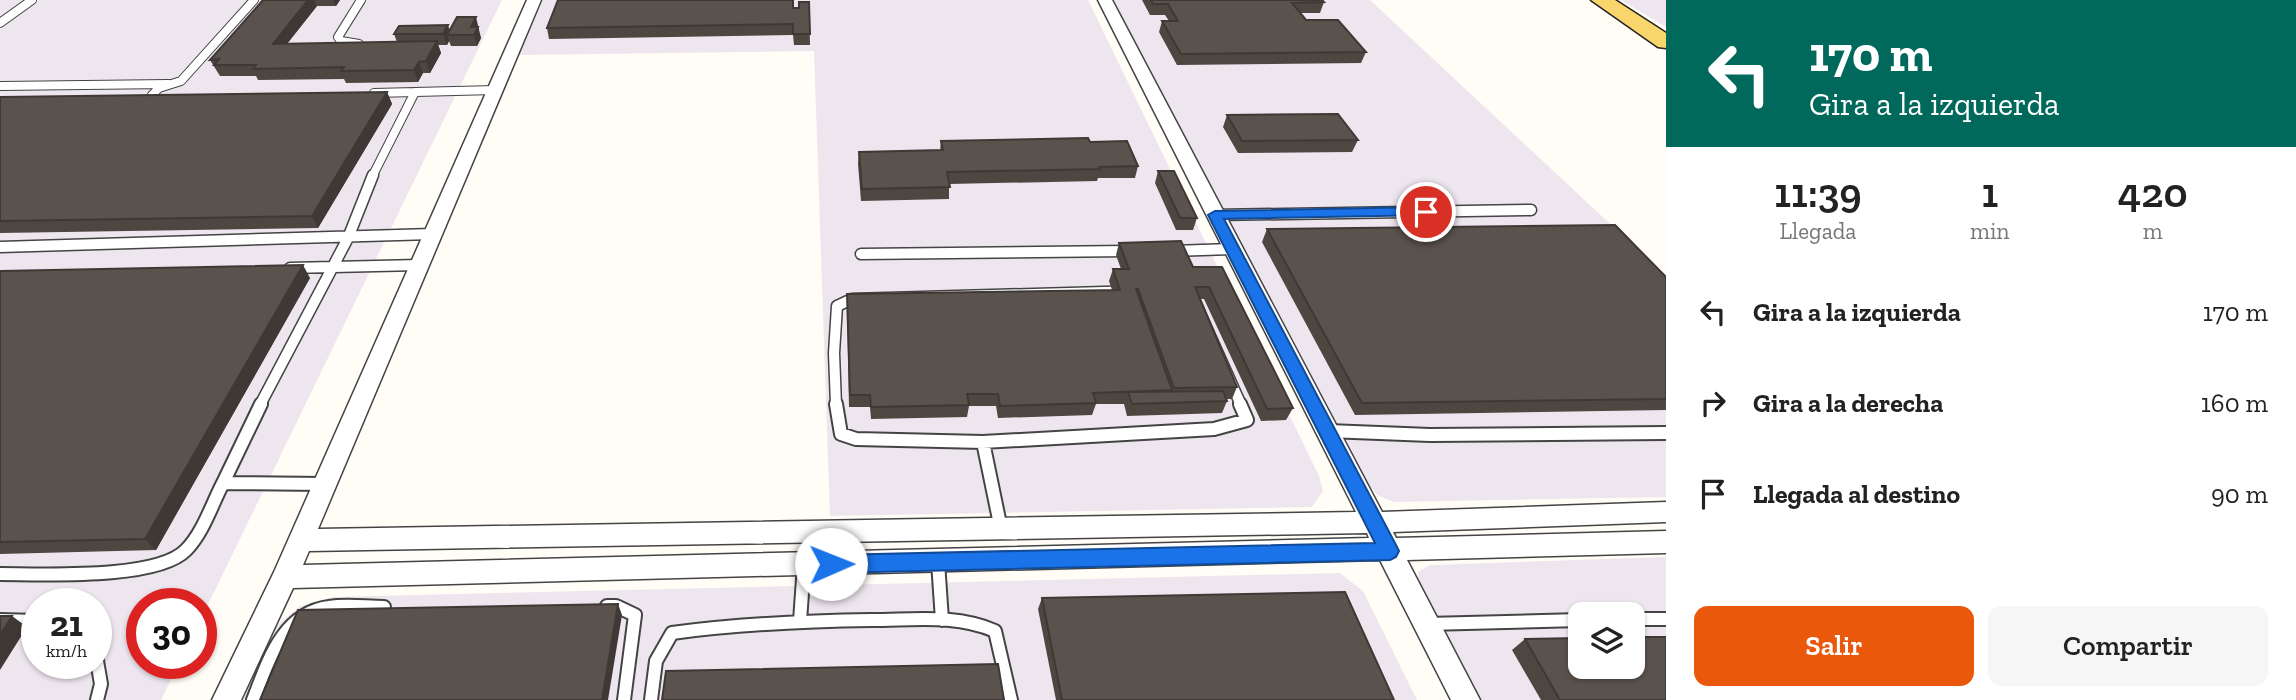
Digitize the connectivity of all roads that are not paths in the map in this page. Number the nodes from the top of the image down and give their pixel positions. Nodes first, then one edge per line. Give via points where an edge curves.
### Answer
1 (32, 0) edge
2 (254, 0) edge
3 (361, 0) edge
4 (534, 0) edge
5 (1105, 0) edge
6 (1601, 0) edge
7 (0, 23) edge
8 (1666, 42) edge
9 (364, 44) edge
10 (169, 84) junction
11 (0, 86) edge
12 (495, 90) junction
13 (415, 92) junction
14 (361, 93) edge
15 (152, 95) junction
16 (180, 95) edge
17 (120, 96) edge
18 (1531, 210) dead end
19 (1215, 215) junction
20 (432, 234) junction
21 (348, 238) junction
22 (0, 247) edge
23 (1232, 249) junction
24 (1133, 251) edge
25 (1160, 251) edge
26 (861, 254) dead end
27 (419, 265) junction
28 (333, 267) junction
29 (280, 268) edge
30 (1328, 431) junction
31 (1666, 433) edge
32 (983, 442) junction
33 (223, 483) junction
34 (324, 484) junction
35 (1666, 512) edge
36 (1375, 522) junction
37 (1000, 529) junction
38 (300, 540) junction
39 (1666, 542) edge
40 (1390, 551) junction
41 (938, 562) junction
42 (804, 565) junction
43 (0, 573) edge
44 (285, 577) junction
45 (384, 607) edge
46 (588, 607) edge
47 (1666, 618) edge
48 (1645, 619) edge
49 (0, 620) edge
50 (942, 620) junction
51 (1568, 620) edge
52 (21, 621) edge
53 (800, 621) junction
54 (1427, 624) junction
55 (100, 679) edge
56 (97, 700) edge
57 (226, 700) edge
58 (253, 700) edge
59 (624, 700) edge
60 (651, 700) edge
61 (1011, 700) edge
62 (1466, 700) edge

1 - 7 lane
2 - 10 lane via 181,81
3 - 9 lane via 338,37
4 - 12 street
5 - 19 street
6 - 8 main road
10 - 11 lane
10 - 15 lane
12 - 13 lane
12 - 20 street
13 - 14 lane
13 - 21 lane
15 - 16 lane
15 - 17 lane
18 - 19 lane
19 - 23 street
20 - 21 lane
20 - 27 street
21 - 22 lane
21 - 28 lane
23 - 25 lane
23 - 30 street
24 - 26 lane
27 - 28 lane
27 - 34 street
28 - 29 lane
28 - 33 lane
30 - 31 lane
30 - 36 street
32 - 32 lane via 856,439 841,434 836,306 852,299 1174,290 1193,298 1247,420 1214,429
32 - 37 lane
33 - 34 lane
33 - 43 lane via 185,552 155,565 121,571
34 - 38 street
35 - 36 street
36 - 37 street
36 - 40 street
37 - 38 street
38 - 44 street
39 - 40 street
40 - 41 street
40 - 54 street
41 - 42 street
41 - 50 lane
42 - 44 street
42 - 53 lane
44 - 57 street
45 - 58 lane via 325,607 302,615 275,646
46 - 59 lane via 616,606 635,615
47 - 48 lane
49 - 52 lane
50 - 53 lane
50 - 61 lane via 978,622 995,631
51 - 54 lane
53 - 60 lane via 672,633 656,661
54 - 62 street
55 - 56 lane

